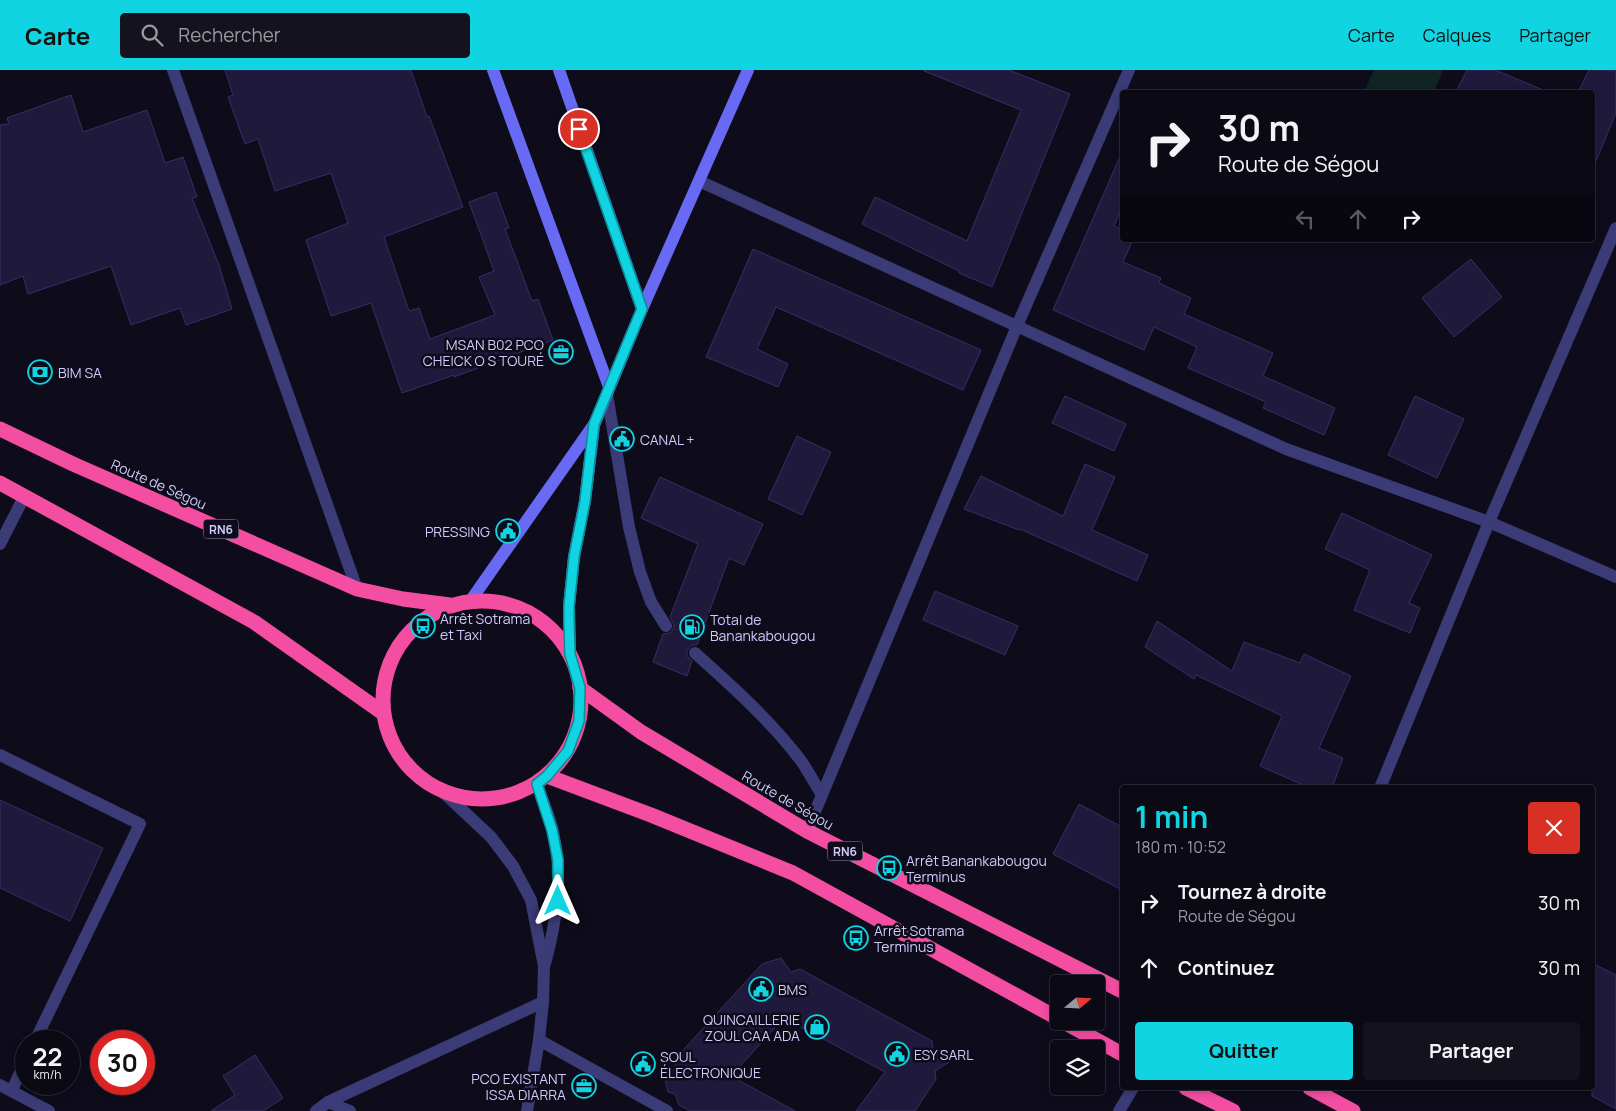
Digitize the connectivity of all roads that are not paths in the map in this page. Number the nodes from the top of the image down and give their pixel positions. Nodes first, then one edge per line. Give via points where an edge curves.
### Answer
1 (173, 70) edge
2 (494, 70) edge
3 (748, 70) edge
4 (1129, 70) edge
5 (562, 72) edge
6 (1120, 90) edge
7 (1120, 91) edge
8 (699, 182) junction
9 (1616, 228) edge
10 (642, 309) junction
11 (1017, 326) junction
12 (608, 390) junction
13 (594, 424) junction
14 (0, 429) edge
15 (0, 483) edge
16 (24, 497) junction
17 (1489, 522) junction
18 (0, 544) edge
19 (1616, 578) edge
20 (357, 589) junction
21 (470, 600) junction
22 (450, 604) junction
23 (666, 626) dead end
24 (695, 653) dead end
25 (570, 654) junction
26 (580, 688) junction
27 (383, 713) junction
28 (0, 755) edge
29 (542, 780) junction
30 (1381, 785) edge
31 (442, 792) junction
32 (822, 795) junction
33 (807, 832) junction
34 (544, 966) junction
35 (1120, 990) edge
36 (543, 1002) junction
37 (1050, 1014) edge
38 (40, 1030) edge
39 (1078, 1030) edge
40 (539, 1040) junction
41 (1120, 1053) edge
42 (15, 1075) edge
43 (6, 1087) edge
44 (1132, 1090) edge
45 (1190, 1090) edge
46 (1314, 1090) edge
47 (328, 1102) junction
48 (50, 1111) edge
49 (316, 1111) edge
50 (350, 1111) edge
51 (527, 1111) edge
52 (668, 1111) edge
53 (1119, 1111) edge
54 (1233, 1111) edge
55 (1353, 1111) edge

1 - 20 street
2 - 12 main road
3 - 8 main road
4 - 6 street
5 - 10 main road
7 - 11 street
8 - 10 main road
8 - 11 street
9 - 17 street
10 - 12 main road
11 - 17 street via 1286,449
11 - 32 street
12 - 13 main road
12 - 23 street via 629,527 640,572 651,602
13 - 21 main road
13 - 25 main road via 585,501 574,557
14 - 20 highway, Route de Ségou / RN6
15 - 16 highway
16 - 18 street
16 - 27 highway via 254,622
17 - 19 street
17 - 30 street
20 - 22 highway, Route de Ségou / RN6 via 403,599
21 - 22 highway, Route de Ségou / RN6
21 - 25 highway, Route de Ségou / RN6 via 510,604 546,623
22 - 27 highway, Route de Ségou / RN6 via 420,621 397,646 384,678
24 - 32 street via 772,725 803,763
25 - 26 highway, Route de Ségou / RN6
26 - 29 highway, Route de Ségou / RN6 via 579,721 568,751
26 - 33 highway, Route de Ségou / RN6 via 641,732
27 - 31 highway, Route de Ségou / RN6 via 393,746 414,773
28 - 38 street via 140,824
29 - 31 highway, Route de Ségou / RN6 via 507,797 474,800
29 - 34 street via 558,860 558,901
29 - 37 highway via 651,815 792,873
31 - 34 street via 491,838 513,866 531,900
32 - 33 street
33 - 35 highway, Route de Ségou / RN6
34 - 36 street
36 - 40 street
36 - 47 street
39 - 41 highway
40 - 51 street
40 - 52 street
42 - 43 street
43 - 48 street
44 - 53 street
45 - 54 highway
46 - 55 highway
47 - 49 street
47 - 50 street

